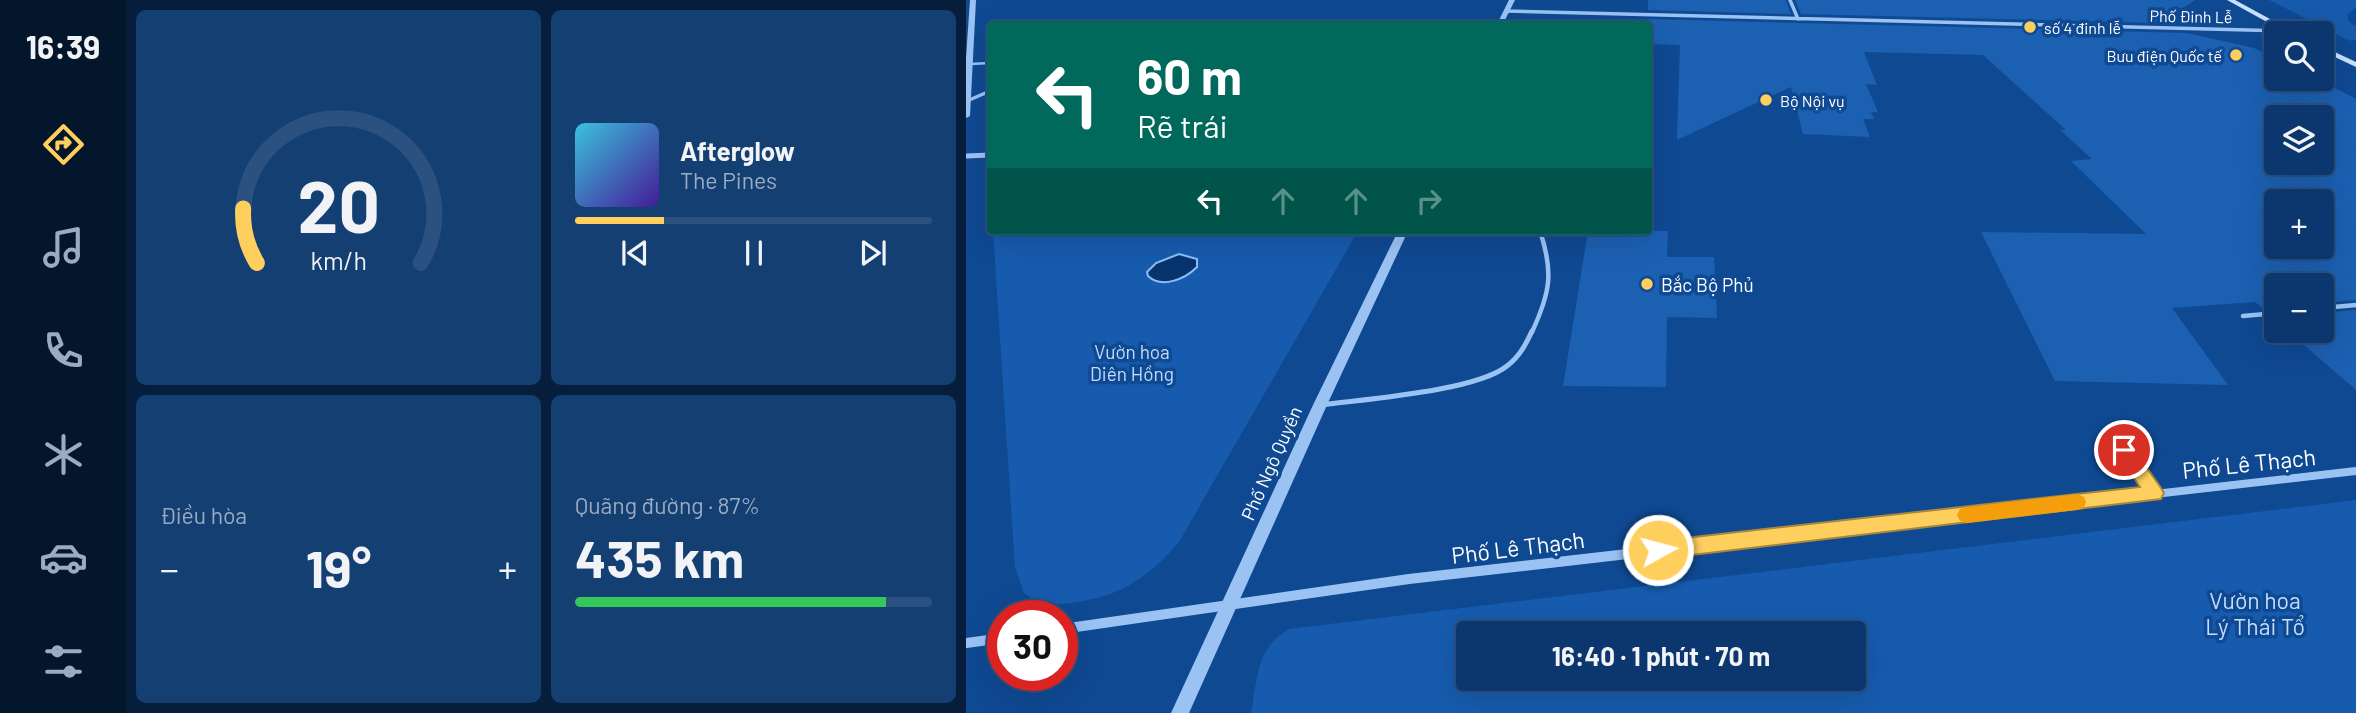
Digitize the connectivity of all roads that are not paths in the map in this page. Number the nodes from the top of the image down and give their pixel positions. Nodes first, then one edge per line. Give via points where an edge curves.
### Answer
1 (973, 0) edge
2 (1512, 0) edge
3 (1790, 0) edge
4 (2230, 0) edge
5 (1506, 11) junction
6 (1798, 19) junction
7 (1501, 21) edge
8 (2269, 21) edge
9 (969, 29) edge
10 (2264, 31) edge
11 (2334, 54) edge
12 (987, 63) edge
13 (970, 64) junction
14 (2356, 65) edge
15 (987, 92) edge
16 (967, 101) edge
17 (966, 116) edge
18 (987, 155) edge
19 (966, 156) edge
20 (1401, 235) edge
21 (1541, 235) edge
22 (2356, 305) edge
23 (2334, 307) edge
24 (2264, 314) edge
25 (2243, 316) dead end
26 (1320, 405) junction
27 (2124, 450) dead end
28 (2356, 471) edge
29 (2154, 493) junction
30 (1231, 604) junction
31 (1078, 627) edge
32 (987, 640) edge
33 (966, 643) edge
34 (1180, 713) edge

1 - 9 street
2 - 5 street
3 - 6 street
4 - 8 main road
5 - 6 street, Phố Đinh Lễ
5 - 7 street
6 - 10 street, Phố Đinh Lễ
9 - 13 street
11 - 14 main road
12 - 13 lane
13 - 16 street
15 - 16 lane
16 - 17 street
18 - 19 street
20 - 26 street, Phố Ngô Quyền
21 - 26 lane via 1549,257 1547,299 1524,349 1506,367 1473,383
22 - 23 lane
24 - 25 lane
26 - 30 street, Phố Ngô Quyền
27 - 29 lane
28 - 29 street, Phố Lê Thạch
29 - 30 street, Phố Lê Thạch via 1409,579
30 - 31 street, Phố Lê Thạch
30 - 34 street, Phố Ngô Quyền
32 - 33 street

